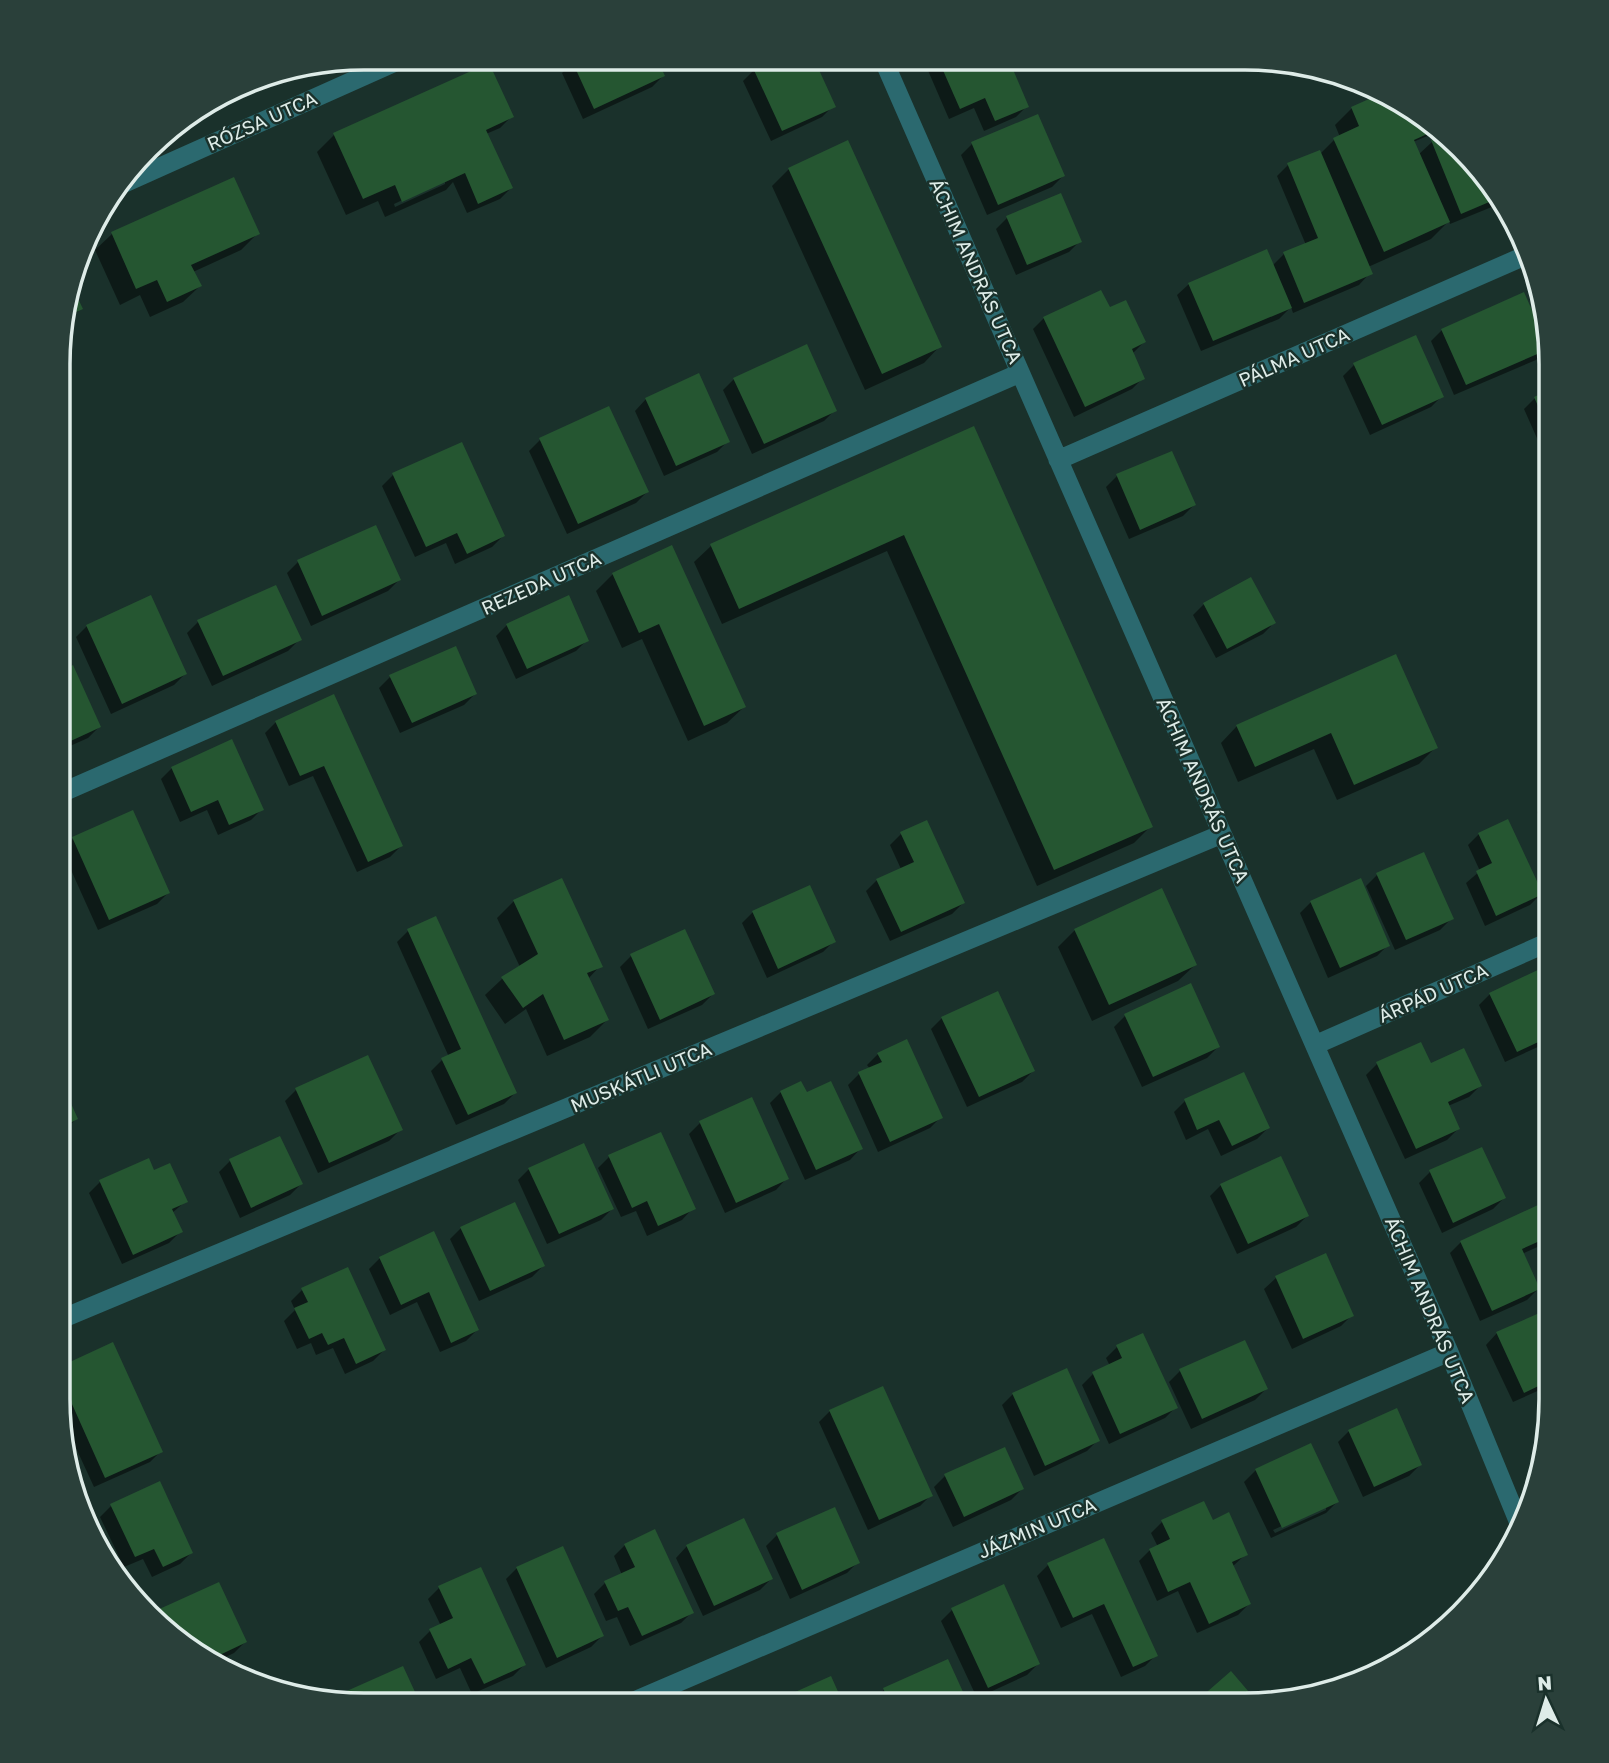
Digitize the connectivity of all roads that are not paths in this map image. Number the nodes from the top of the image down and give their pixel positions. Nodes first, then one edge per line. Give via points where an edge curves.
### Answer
1 (377, 70) edge
2 (888, 70) edge
3 (137, 177) edge
4 (1519, 258) edge
5 (1020, 373) junction
6 (1058, 460) junction
7 (70, 789) edge
8 (1222, 834) junction
9 (1539, 946) edge
10 (1315, 1045) junction
11 (70, 1315) edge
12 (1449, 1352) junction
13 (1516, 1515) edge
14 (653, 1693) edge

1 - 3 street, RÓZSA UTCA
2 - 5 street, ÁCHIM ANDRÁS UTCA
4 - 6 street, PÁLMA UTCA
5 - 6 street, ÁCHIM ANDRÁS UTCA
5 - 7 street, REZEDA UTCA
6 - 8 street, ÁCHIM ANDRÁS UTCA
8 - 10 street, ÁCHIM ANDRÁS UTCA
8 - 11 street, MUSKÁTLI UTCA
9 - 10 street, ÁRPÁD UTCA
10 - 12 street, ÁCHIM ANDRÁS UTCA
12 - 13 street, ÁCHIM ANDRÁS UTCA
12 - 14 street, JÁZMIN UTCA

